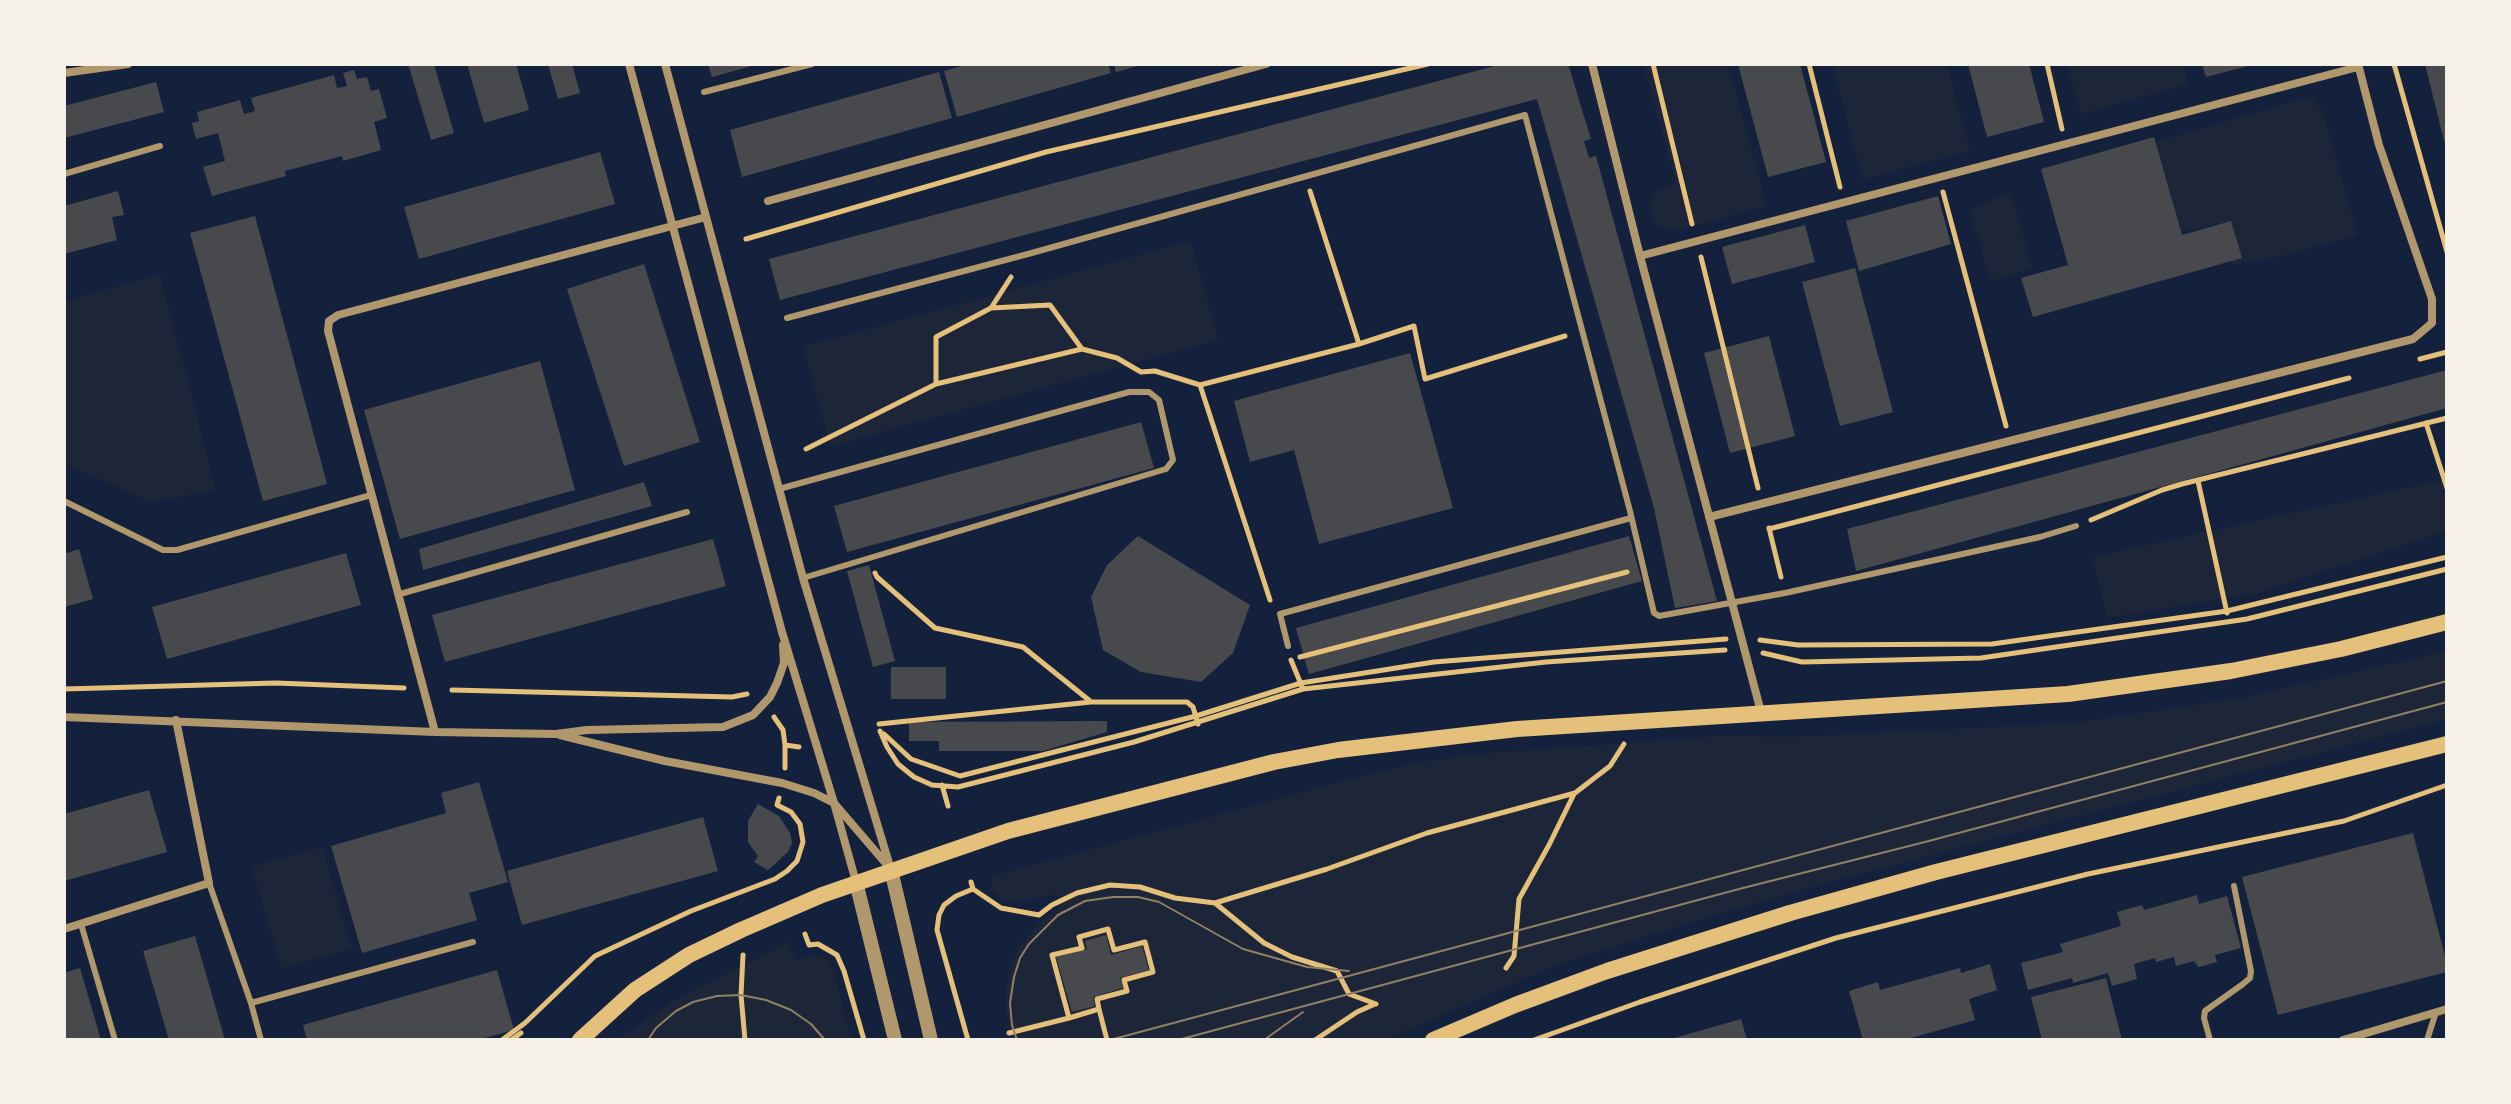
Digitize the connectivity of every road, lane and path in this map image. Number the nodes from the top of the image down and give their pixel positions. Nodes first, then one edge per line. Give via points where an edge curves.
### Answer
1 (128, 64) edge
2 (629, 64) edge
3 (665, 64) edge
4 (812, 64) edge
5 (1266, 64) edge
6 (1428, 64) edge
7 (1592, 64) edge
8 (1653, 64) edge
9 (1809, 64) edge
10 (2047, 64) edge
11 (2394, 64) edge
12 (2358, 65) edge
13 (64, 73) edge
14 (704, 92) dead end
15 (2063, 130) dead end
16 (160, 146) dead end
17 (64, 174) edge
18 (1939, 177) junction
19 (1307, 180) dead end
20 (1841, 190) dead end
21 (768, 201) dead end
22 (706, 217) junction
23 (673, 226) junction
24 (746, 239) dead end
25 (1697, 241) junction
26 (2447, 252) edge
27 (1028, 254) junction
28 (1640, 256) junction
29 (991, 308) junction
30 (787, 318) dead end
31 (1574, 333) dead end
32 (1359, 344) junction
33 (1082, 349) junction
34 (2447, 352) edge
35 (2411, 361) dead end
36 (2349, 378) dead end
37 (936, 384) junction
38 (1200, 385) junction
39 (2447, 418) edge
40 (2426, 423) junction
41 (2010, 440) junction
42 (806, 449) dead end
43 (2016, 465) junction
44 (2198, 481) junction
45 (2447, 488) edge
46 (779, 489) junction
47 (371, 495) junction
48 (64, 501) edge
49 (1762, 503) junction
50 (687, 512) dead end
51 (1709, 517) junction
52 (1631, 518) junction
53 (2076, 526) joint
54 (1769, 529) junction
55 (2447, 557) edge
56 (870, 558) junction
57 (1642, 568) junction
58 (2447, 569) edge
59 (803, 578) junction
60 (1785, 593) junction
61 (400, 594) junction
62 (1731, 601) junction
63 (1271, 603) dead end
64 (2227, 611) junction
65 (2229, 621) junction
66 (2447, 622) edge
67 (782, 632) junction
68 (1742, 638) junction
69 (1288, 646) dead end
70 (1744, 649) junction
71 (1302, 686) junction
72 (404, 688) dead end
73 (64, 689) edge
74 (452, 690) dead end
75 (754, 698) dead end
76 (1091, 702) junction
77 (1761, 712) junction
78 (770, 713) dead end
79 (1196, 716) junction
80 (64, 717) edge
81 (176, 720) junction
82 (1632, 720) junction
83 (1198, 724) junction
84 (880, 728) junction
85 (435, 732) junction
86 (556, 734) junction
87 (2447, 744) edge
88 (785, 745) junction
89 (804, 748) dead end
90 (785, 770) dead end
91 (942, 785) junction
92 (2447, 785) edge
93 (1575, 793) junction
94 (779, 797) dead end
95 (834, 803) junction
96 (948, 806) dead end
97 (891, 870) junction
98 (856, 882) junction
99 (209, 883) junction
100 (2234, 886) dead end
101 (1215, 903) junction
102 (81, 924) junction
103 (64, 929) edge
104 (741, 930) junction
105 (805, 934) dead end
106 (473, 942) dead end
107 (1506, 968) dead end
108 (251, 1003) junction
109 (1099, 1009) junction
110 (2447, 1009) edge
111 (2436, 1012) junction
112 (1069, 1018) junction
113 (521, 1033) dead end
114 (1009, 1033) dead end
115 (115, 1040) edge
116 (261, 1040) edge
117 (502, 1040) edge
118 (511, 1040) edge
119 (580, 1040) edge
120 (745, 1040) edge
121 (864, 1040) edge
122 (895, 1040) edge
123 (931, 1040) edge
124 (968, 1040) edge
125 (1107, 1040) edge
126 (1315, 1040) edge
127 (1433, 1040) edge
128 (1534, 1040) edge
129 (2210, 1040) edge
130 (2343, 1040) edge
131 (2427, 1040) edge

1 - 13 street
2 - 23 street
3 - 22 street
4 - 14 lane
5 - 21 street
6 - 24 path via 1046,152
7 - 28 street
8 - 25 path
9 - 20 path
10 - 15 path
11 - 26 path
12 - 18 street
12 - 41 street via 2379,145 2432,299 2432,323 2413,339
16 - 17 lane
18 - 25 street
18 - 41 path
19 - 32 path
22 - 23 street
22 - 46 street
23 - 47 street via 329,321
23 - 67 street
25 - 28 street
25 - 49 path
27 - 29 path
27 - 30 lane
27 - 52 lane via 1525,115
28 - 51 street
29 - 33 path via 1050,305
29 - 37 path via 936,337
31 - 32 path via 1425,379 1414,326
32 - 38 path
33 - 37 path
33 - 38 path via 1117,358 1141,372
34 - 35 path
36 - 43 path
37 - 42 path
38 - 63 path
39 - 40 path
40 - 44 path
40 - 45 path
41 - 43 path
41 - 49 street
43 - 54 path
44 - 53 path via 2162,490
44 - 64 path
46 - 56 lane via 1129,392 1149,392 1159,400 1173,460 1166,469
46 - 59 street
47 - 48 lane via 177,550 163,550
47 - 61 street
49 - 51 street
49 - 54 path
50 - 61 lane
51 - 62 street
52 - 57 lane
52 - 69 lane via 1280,614
53 - 60 lane
54 - 60 path
55 - 64 path
56 - 59 lane
56 - 76 path via 877,577 935,628 1023,647
57 - 62 lane via 1659,616
57 - 71 path via 1291,660
58 - 65 path
59 - 97 street
60 - 62 lane
61 - 85 street
62 - 68 street
64 - 65 path
64 - 68 path via 1992,644 1798,645
65 - 70 path via 1981,658 1802,662
66 - 77 main road via 2341,649 2145,685 1970,702
67 - 86 street via 784,663 777,683 753,715 740,721 723,727
67 - 95 street
68 - 70 street
68 - 71 path via 1434,662
70 - 71 path
70 - 77 street
71 - 79 path
71 - 83 path
72 - 73 path via 276,683
74 - 75 path via 732,697 748,693
76 - 79 path via 1187,702
76 - 84 path
77 - 82 main road
78 - 88 path via 783,730
79 - 83 path
79 - 84 path via 960,776 911,759
80 - 81 street
81 - 85 street
81 - 99 street
82 - 93 path via 1621,752
82 - 97 main road via 1402,741 1274,762 1008,831
83 - 91 path via 983,782
84 - 91 path via 898,764 914,777
85 - 86 street
86 - 95 street via 782,783
87 - 127 main road via 1790,913 1607,971
88 - 89 path
88 - 90 path
91 - 96 path
92 - 128 path via 2344,821 2088,874 1836,938
93 - 101 path via 1427,833
93 - 107 path via 1519,899 1514,956
94 - 117 path via 777,805 800,824 803,842 787,871 595,956
95 - 97 street
95 - 98 street
97 - 98 main road
97 - 123 street
98 - 104 main road
98 - 122 street
99 - 102 street
99 - 108 lane
100 - 129 lane via 2250,978 2205,1011
101 - 124 path via 1110,885 1077,893 1039,915 1001,908 972,886 944,905 933,930
101 - 126 path via 1264,943 1337,971 1349,994 1376,1004
102 - 103 street
102 - 115 lane
104 - 119 main road via 635,990
104 - 120 path
105 - 121 path via 809,945 837,955
106 - 108 lane
108 - 116 lane
109 - 112 path
109 - 112 path via 1097,999 1127,991 1124,980 1153,972 1145,942 1114,950 1108,929 1079,937 1082,948 1052,955
109 - 125 path
110 - 111 street
111 - 130 street
111 - 131 lane
112 - 114 path
113 - 118 path

